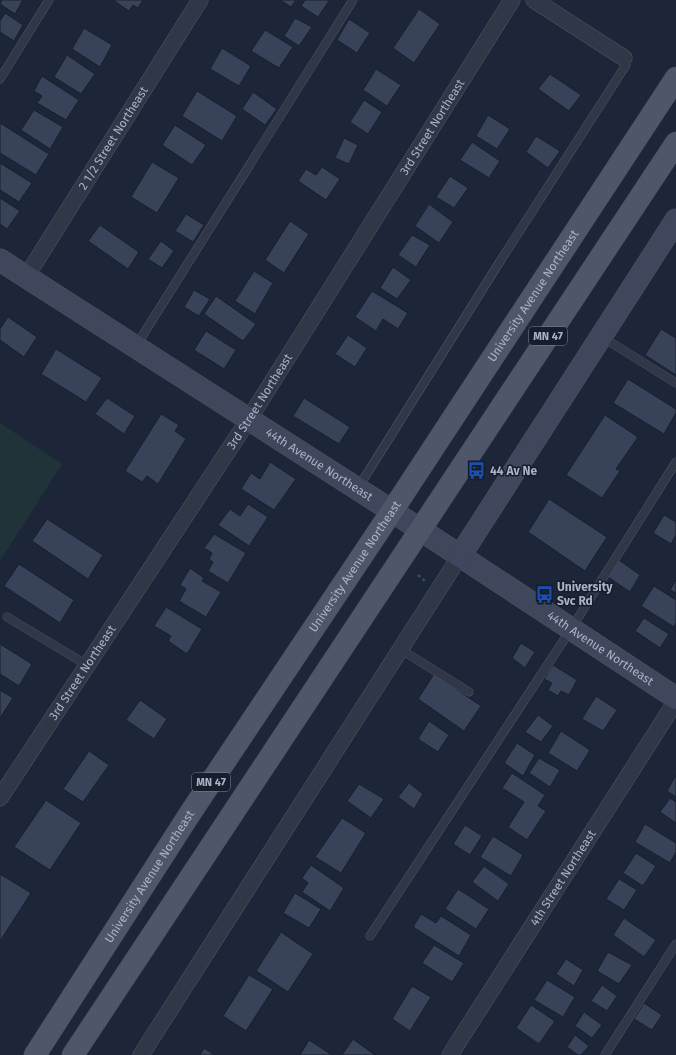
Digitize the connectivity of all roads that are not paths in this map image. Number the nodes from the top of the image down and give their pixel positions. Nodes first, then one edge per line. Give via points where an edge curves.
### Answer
1 (49, 0) edge
2 (200, 0) edge
3 (353, 0) edge
4 (512, 0) edge
5 (534, 0) edge
6 (624, 58) joint
7 (676, 78) edge
8 (0, 79) edge
9 (676, 143) edge
10 (674, 229) edge
11 (0, 260) edge
12 (26, 276) junction
13 (601, 336) junction
14 (136, 347) junction
15 (676, 383) edge
16 (249, 419) junction
17 (676, 462) edge
18 (357, 489) junction
19 (392, 511) junction
20 (420, 530) junction
21 (460, 556) junction
22 (7, 617) dead end
23 (571, 629) junction
24 (400, 649) junction
25 (87, 666) junction
26 (469, 692) dead end
27 (676, 699) edge
28 (0, 798) edge
29 (370, 936) dead end
30 (676, 944) edge
31 (35, 1055) edge
32 (73, 1055) edge
33 (141, 1055) edge
34 (450, 1055) edge
35 (605, 1055) edge

1 - 8 lane
2 - 12 street, 2 1/2 Street Northeast
3 - 14 lane
4 - 16 street, 3rd Street Northeast
5 - 6 street
6 - 18 lane via 626,65
7 - 19 main road, University Avenue Northeast / MN 47
9 - 20 main road, MN 47
10 - 13 street
11 - 12 street, 44th Avenue Northeast
12 - 14 street, 44th Avenue Northeast
13 - 15 lane
13 - 21 street
14 - 16 street, 44th Avenue Northeast
16 - 18 street, 44th Avenue Northeast
16 - 25 street, 3rd Street Northeast
17 - 23 lane
18 - 19 street, 44th Avenue Northeast
19 - 20 street, 44th Avenue Northeast
19 - 31 main road, University Avenue Northeast / MN 47 via 191,812
20 - 21 street, 44th Avenue Northeast
20 - 32 main road, MN 47
21 - 23 street, 44th Avenue Northeast
21 - 24 street
22 - 25 lane
23 - 27 street, 44th Avenue Northeast
23 - 29 lane
24 - 26 lane
24 - 33 street
25 - 28 street, 3rd Street Northeast
27 - 34 street, 4th Street Northeast
30 - 35 lane

